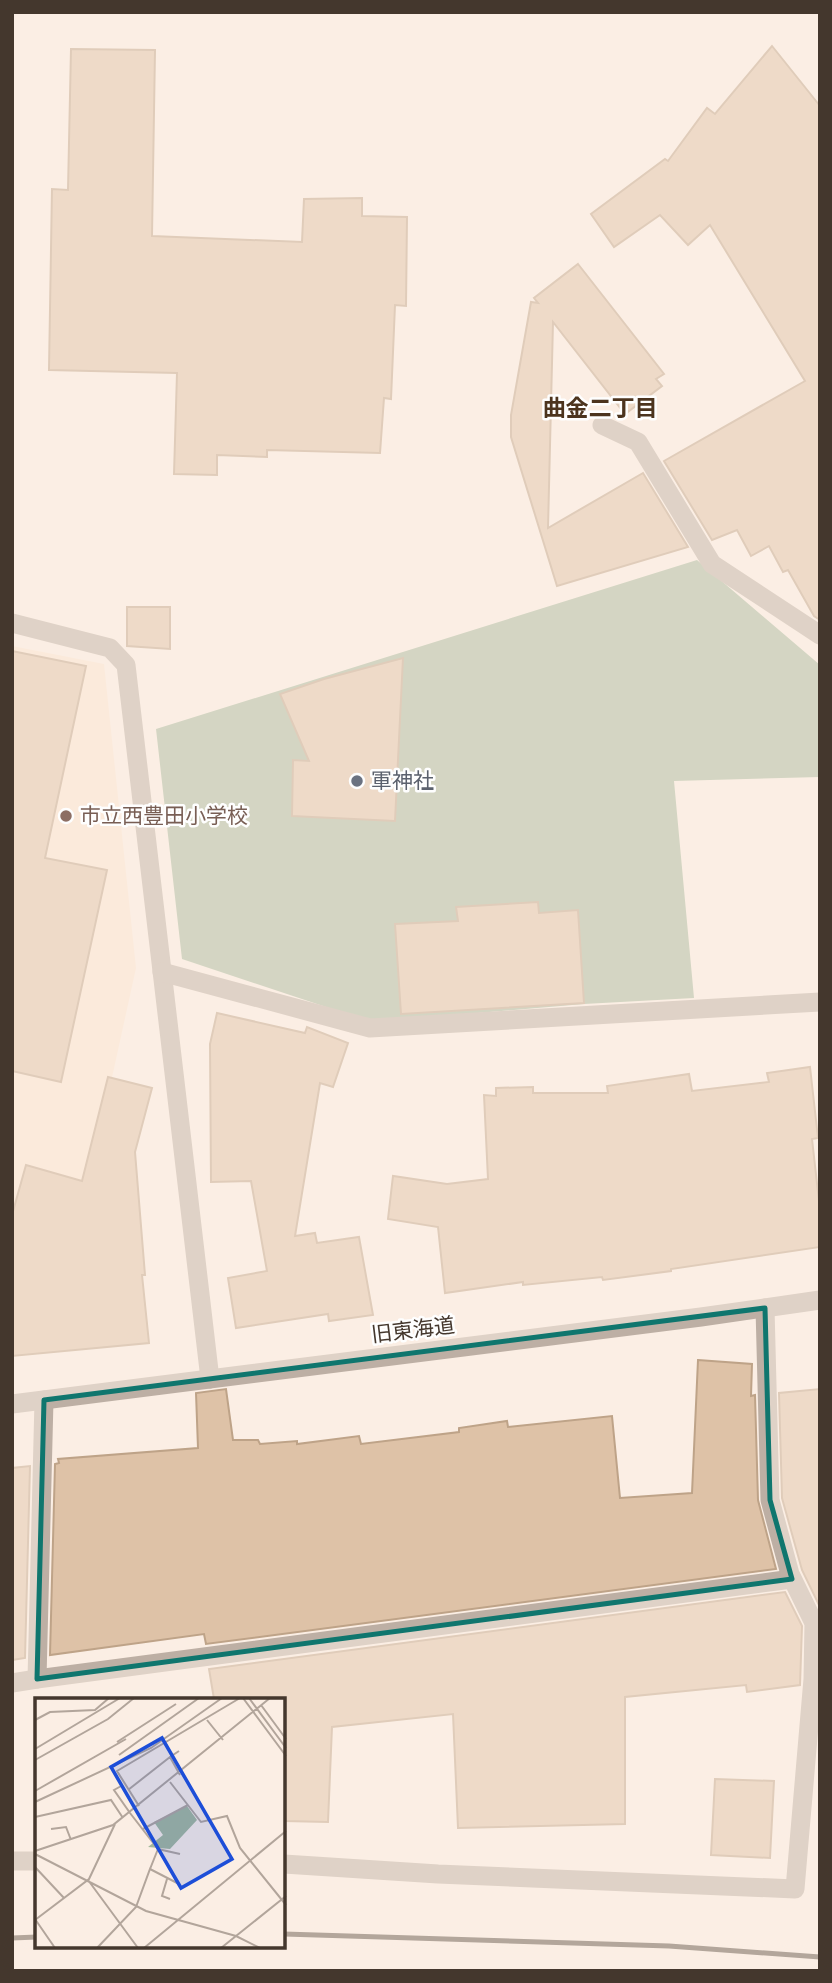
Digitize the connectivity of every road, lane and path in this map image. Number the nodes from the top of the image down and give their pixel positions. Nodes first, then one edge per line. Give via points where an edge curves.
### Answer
1 (603, 425) dead end
2 (12, 623) edge
3 (820, 635) edge
4 (162, 972) junction
5 (820, 1002) edge
6 (820, 1300) edge
7 (765, 1308) junction
8 (210, 1379) junction
9 (44, 1400) junction
10 (12, 1404) edge
11 (792, 1579) junction
12 (37, 1679) junction
13 (816, 1679) edge
14 (12, 1683) edge
15 (12, 1861) edge
16 (35, 1861) edge
17 (285, 1864) edge

1 - 3 street via 638,442 712,564
2 - 4 street via 110,648 126,665
4 - 5 street via 370,1028
4 - 8 street
6 - 7 street, 旧東海道
7 - 8 street, 旧東海道
7 - 11 street via 770,1500
8 - 9 street, 旧東海道
9 - 10 street, 旧東海道
9 - 12 street
11 - 12 street
11 - 13 street via 814,1623
12 - 14 street
13 - 17 street via 795,1889
15 - 16 street

